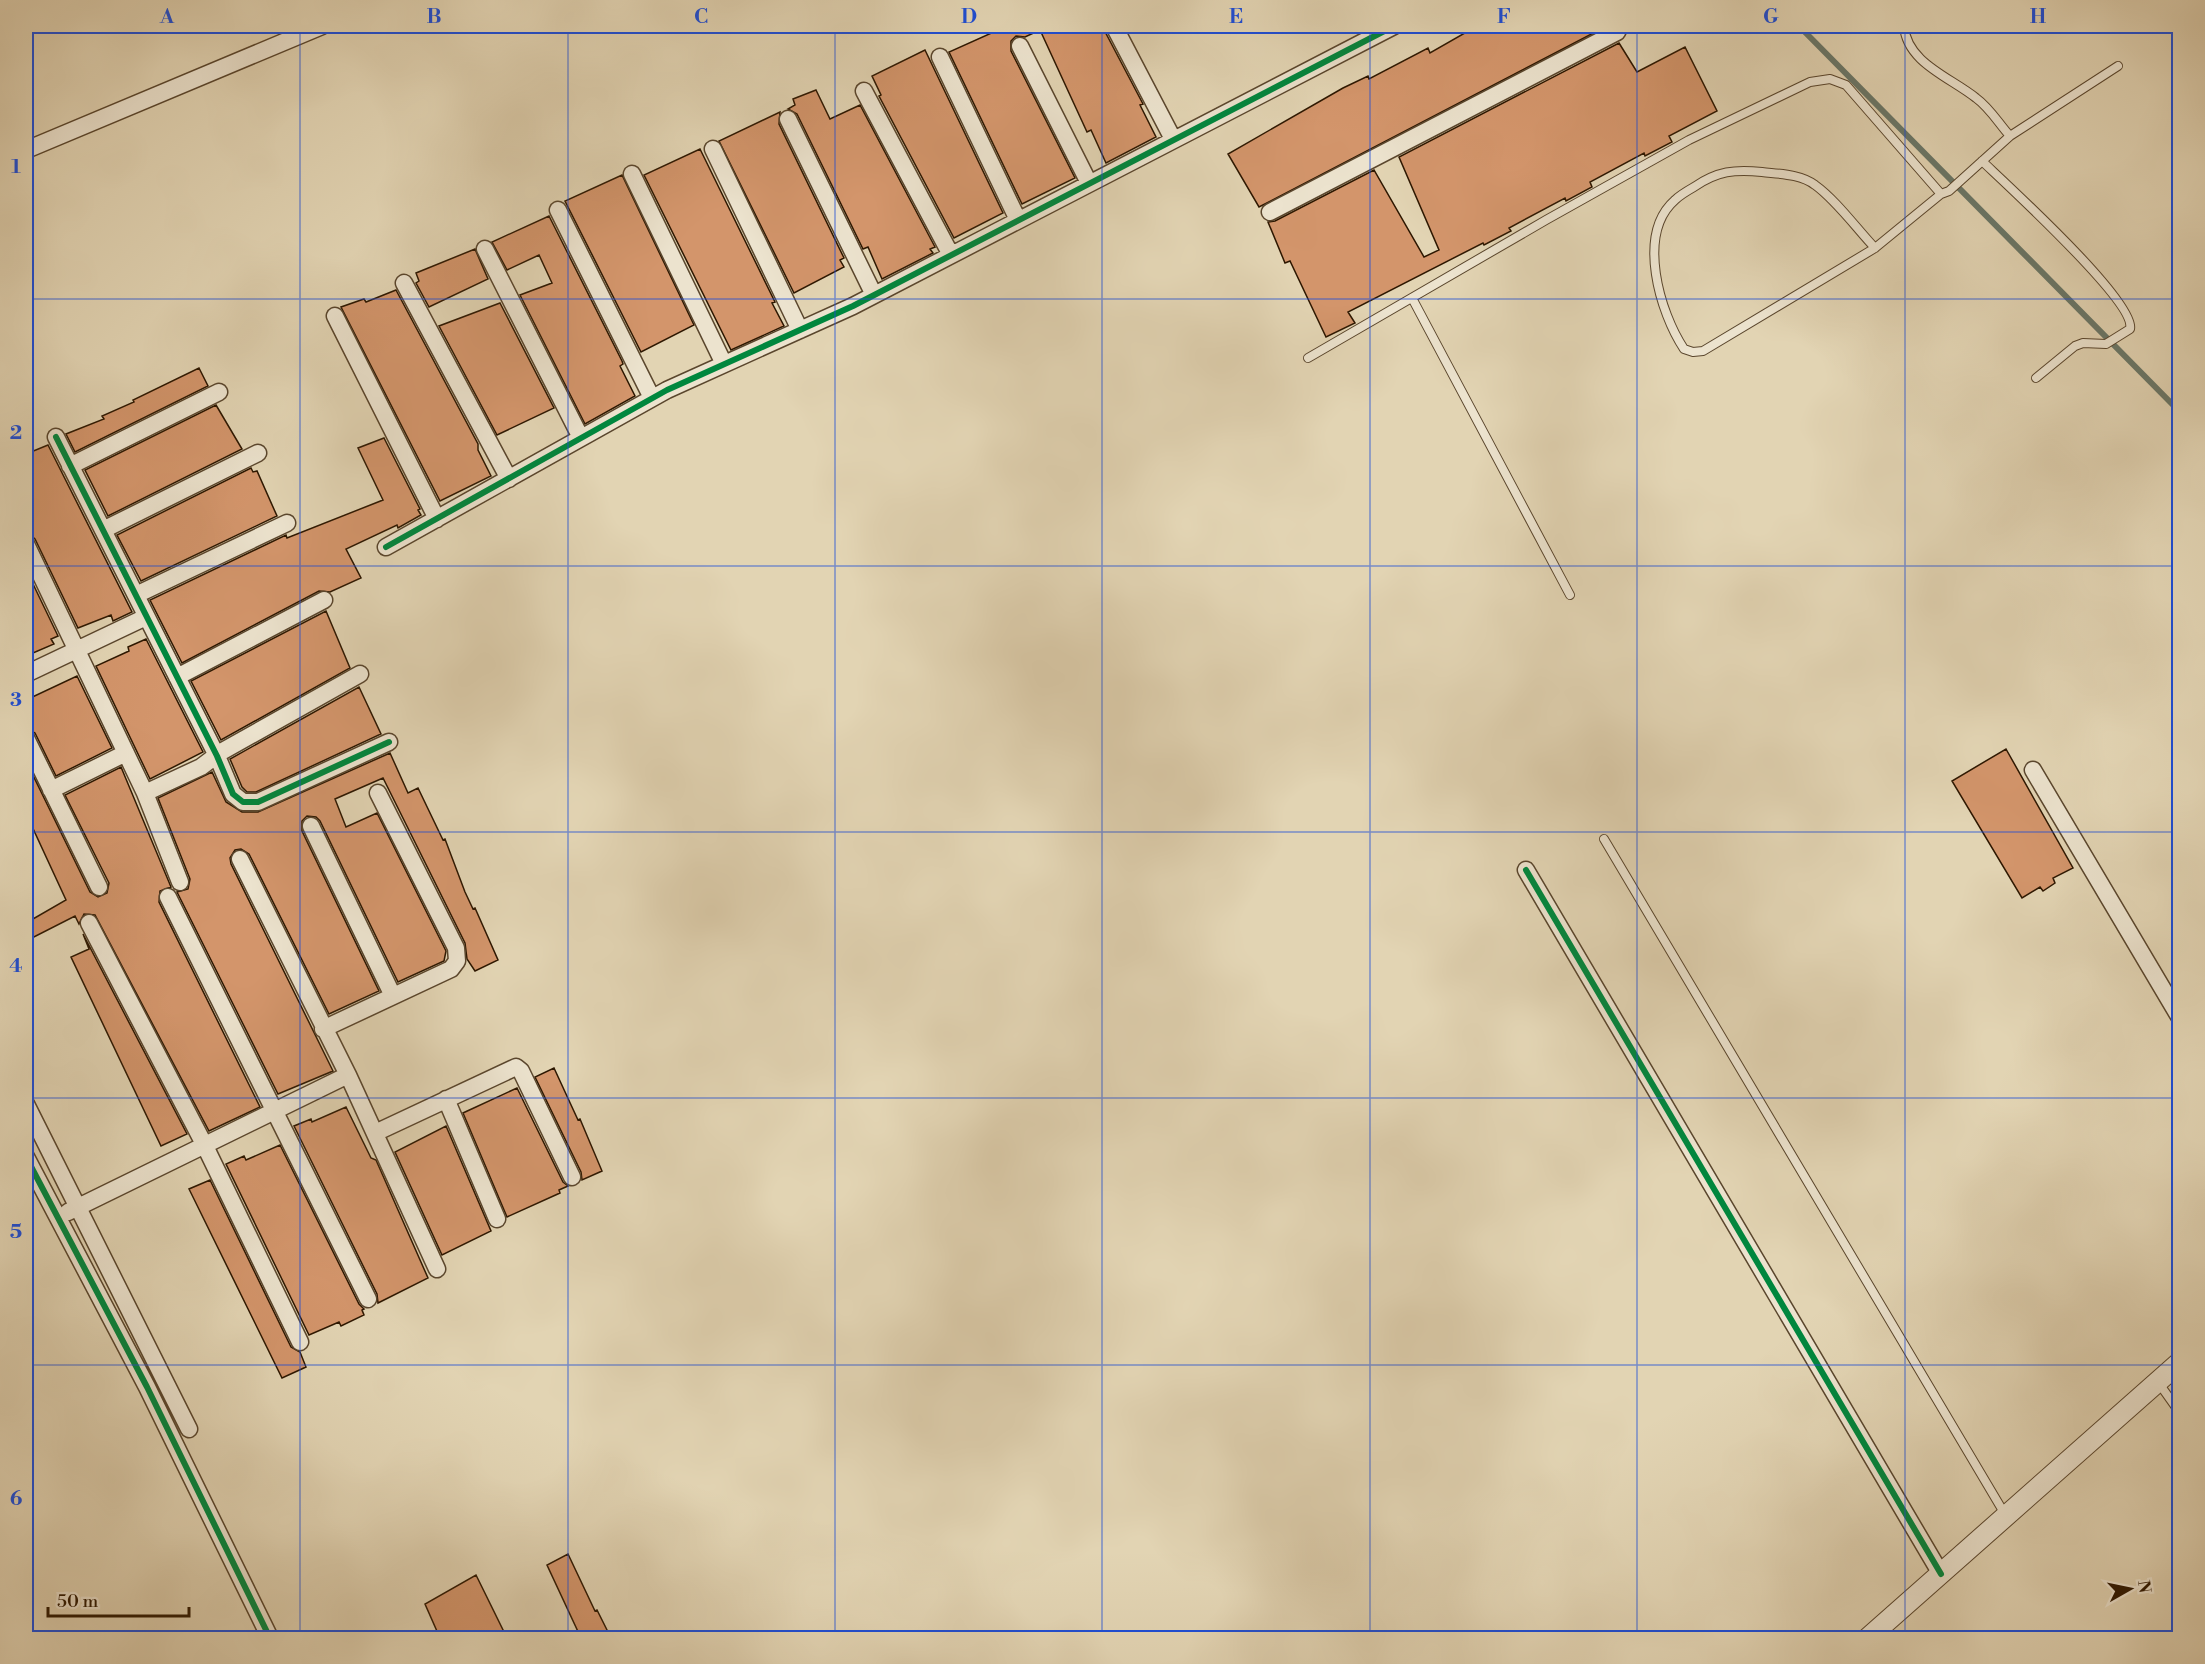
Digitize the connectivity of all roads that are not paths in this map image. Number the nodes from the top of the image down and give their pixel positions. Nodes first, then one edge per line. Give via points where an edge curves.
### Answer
1 (322, 26) edge
2 (1114, 26) edge
3 (1394, 26) edge
4 (1620, 26) edge
5 (1904, 26) edge
6 (1020, 46) dead end
7 (940, 57) dead end
8 (2118, 66) dead end
9 (864, 91) dead end
10 (788, 119) dead end
11 (2010, 136) junction
12 (1173, 139) junction
13 (713, 149) dead end
14 (26, 150) edge
15 (1983, 161) junction
16 (632, 174) dead end
17 (1089, 183) junction
18 (1945, 192) junction
19 (558, 210) dead end
20 (1270, 212) dead end
21 (1018, 220) junction
22 (1875, 248) junction
23 (486, 249) dead end
24 (951, 255) junction
25 (404, 283) dead end
26 (874, 295) junction
27 (1412, 298) junction
28 (335, 316) dead end
29 (800, 330) junction
30 (1308, 358) dead end
31 (724, 364) junction
32 (2036, 378) dead end
33 (219, 392) dead end
34 (652, 399) junction
35 (56, 437) dead end
36 (581, 438) junction
37 (258, 453) dead end
38 (70, 466) junction
39 (509, 479) junction
40 (437, 519) junction
41 (287, 523) dead end
42 (103, 530) junction
43 (26, 544) edge
44 (386, 547) dead end
45 (136, 595) junction
46 (1570, 595) dead end
47 (324, 600) dead end
48 (147, 617) junction
49 (77, 651) junction
50 (26, 674) edge
51 (360, 674) dead end
52 (177, 677) junction
53 (26, 738) edge
54 (389, 742) dead end
55 (126, 753) junction
56 (218, 756) junction
57 (2033, 770) dead end
58 (51, 790) junction
59 (145, 793) junction
60 (378, 793) dead end
61 (311, 826) dead end
62 (1604, 839) dead end
63 (240, 859) dead end
64 (1526, 870) dead end
65 (180, 882) dead end
66 (99, 887) dead end
67 (168, 897) dead end
68 (89, 923) dead end
69 (393, 996) junction
70 (2180, 1018) edge
71 (323, 1029) junction
72 (348, 1075) junction
73 (446, 1099) junction
74 (26, 1104) edge
75 (276, 1111) junction
76 (375, 1133) junction
77 (205, 1146) junction
78 (26, 1157) edge
79 (572, 1177) dead end
80 (78, 1207) junction
81 (57, 1217) junction
82 (497, 1219) dead end
83 (438, 1269) dead end
84 (368, 1299) dead end
85 (300, 1342) dead end
86 (2180, 1362) edge
87 (2157, 1382) junction
88 (2180, 1413) edge
89 (189, 1429) dead end
90 (2006, 1516) junction
91 (1941, 1574) junction
92 (270, 1638) edge
93 (1868, 1638) edge

1 - 14 street
2 - 12 street
3 - 12 street
4 - 20 street via 1617,32
5 - 11 lane via 1908,44 1916,55 1977,98
6 - 17 street
7 - 21 street
8 - 11 lane
9 - 24 street
10 - 26 street
11 - 15 lane
12 - 17 street
13 - 29 street
15 - 18 lane
15 - 32 lane via 2104,283 2130,318 2130,329 2112,341 2075,346
16 - 31 street
17 - 21 street
18 - 22 lane
18 - 27 lane via 1846,85 1830,79 1810,82 1689,140
19 - 34 street
21 - 24 street
22 - 22 lane via 1703,351 1684,349 1655,278 1660,221 1673,201 1720,172 1785,175 1815,185
23 - 36 street
24 - 26 street
25 - 39 street
26 - 29 street
27 - 30 lane
27 - 46 lane
28 - 40 street
29 - 31 street
31 - 34 street
33 - 38 street
34 - 36 street
35 - 38 street
36 - 39 street
37 - 42 street
38 - 42 street
39 - 40 street
40 - 44 street
41 - 45 street
42 - 45 street
43 - 49 street
45 - 48 street
47 - 52 street
48 - 49 street
48 - 52 street
49 - 50 street
49 - 55 street
51 - 56 street
52 - 56 street
53 - 58 street
54 - 56 street via 258,802 243,802 233,794
55 - 58 street
55 - 59 street
56 - 59 street
57 - 70 street
58 - 66 street
59 - 65 street
60 - 69 street via 456,948 457,961 451,969
61 - 69 street
62 - 90 lane
63 - 71 street
64 - 91 street
67 - 75 street
68 - 77 street
69 - 71 street
71 - 72 street
72 - 75 street
72 - 76 street
73 - 76 street
73 - 79 street via 516,1067
73 - 82 street
74 - 80 street
75 - 77 street
75 - 84 street
76 - 83 street
77 - 80 street
77 - 85 street
78 - 81 street
80 - 81 street
80 - 89 street
81 - 92 street via 147,1387
86 - 87 street
87 - 88 lane
87 - 90 street
90 - 91 street
91 - 93 street

